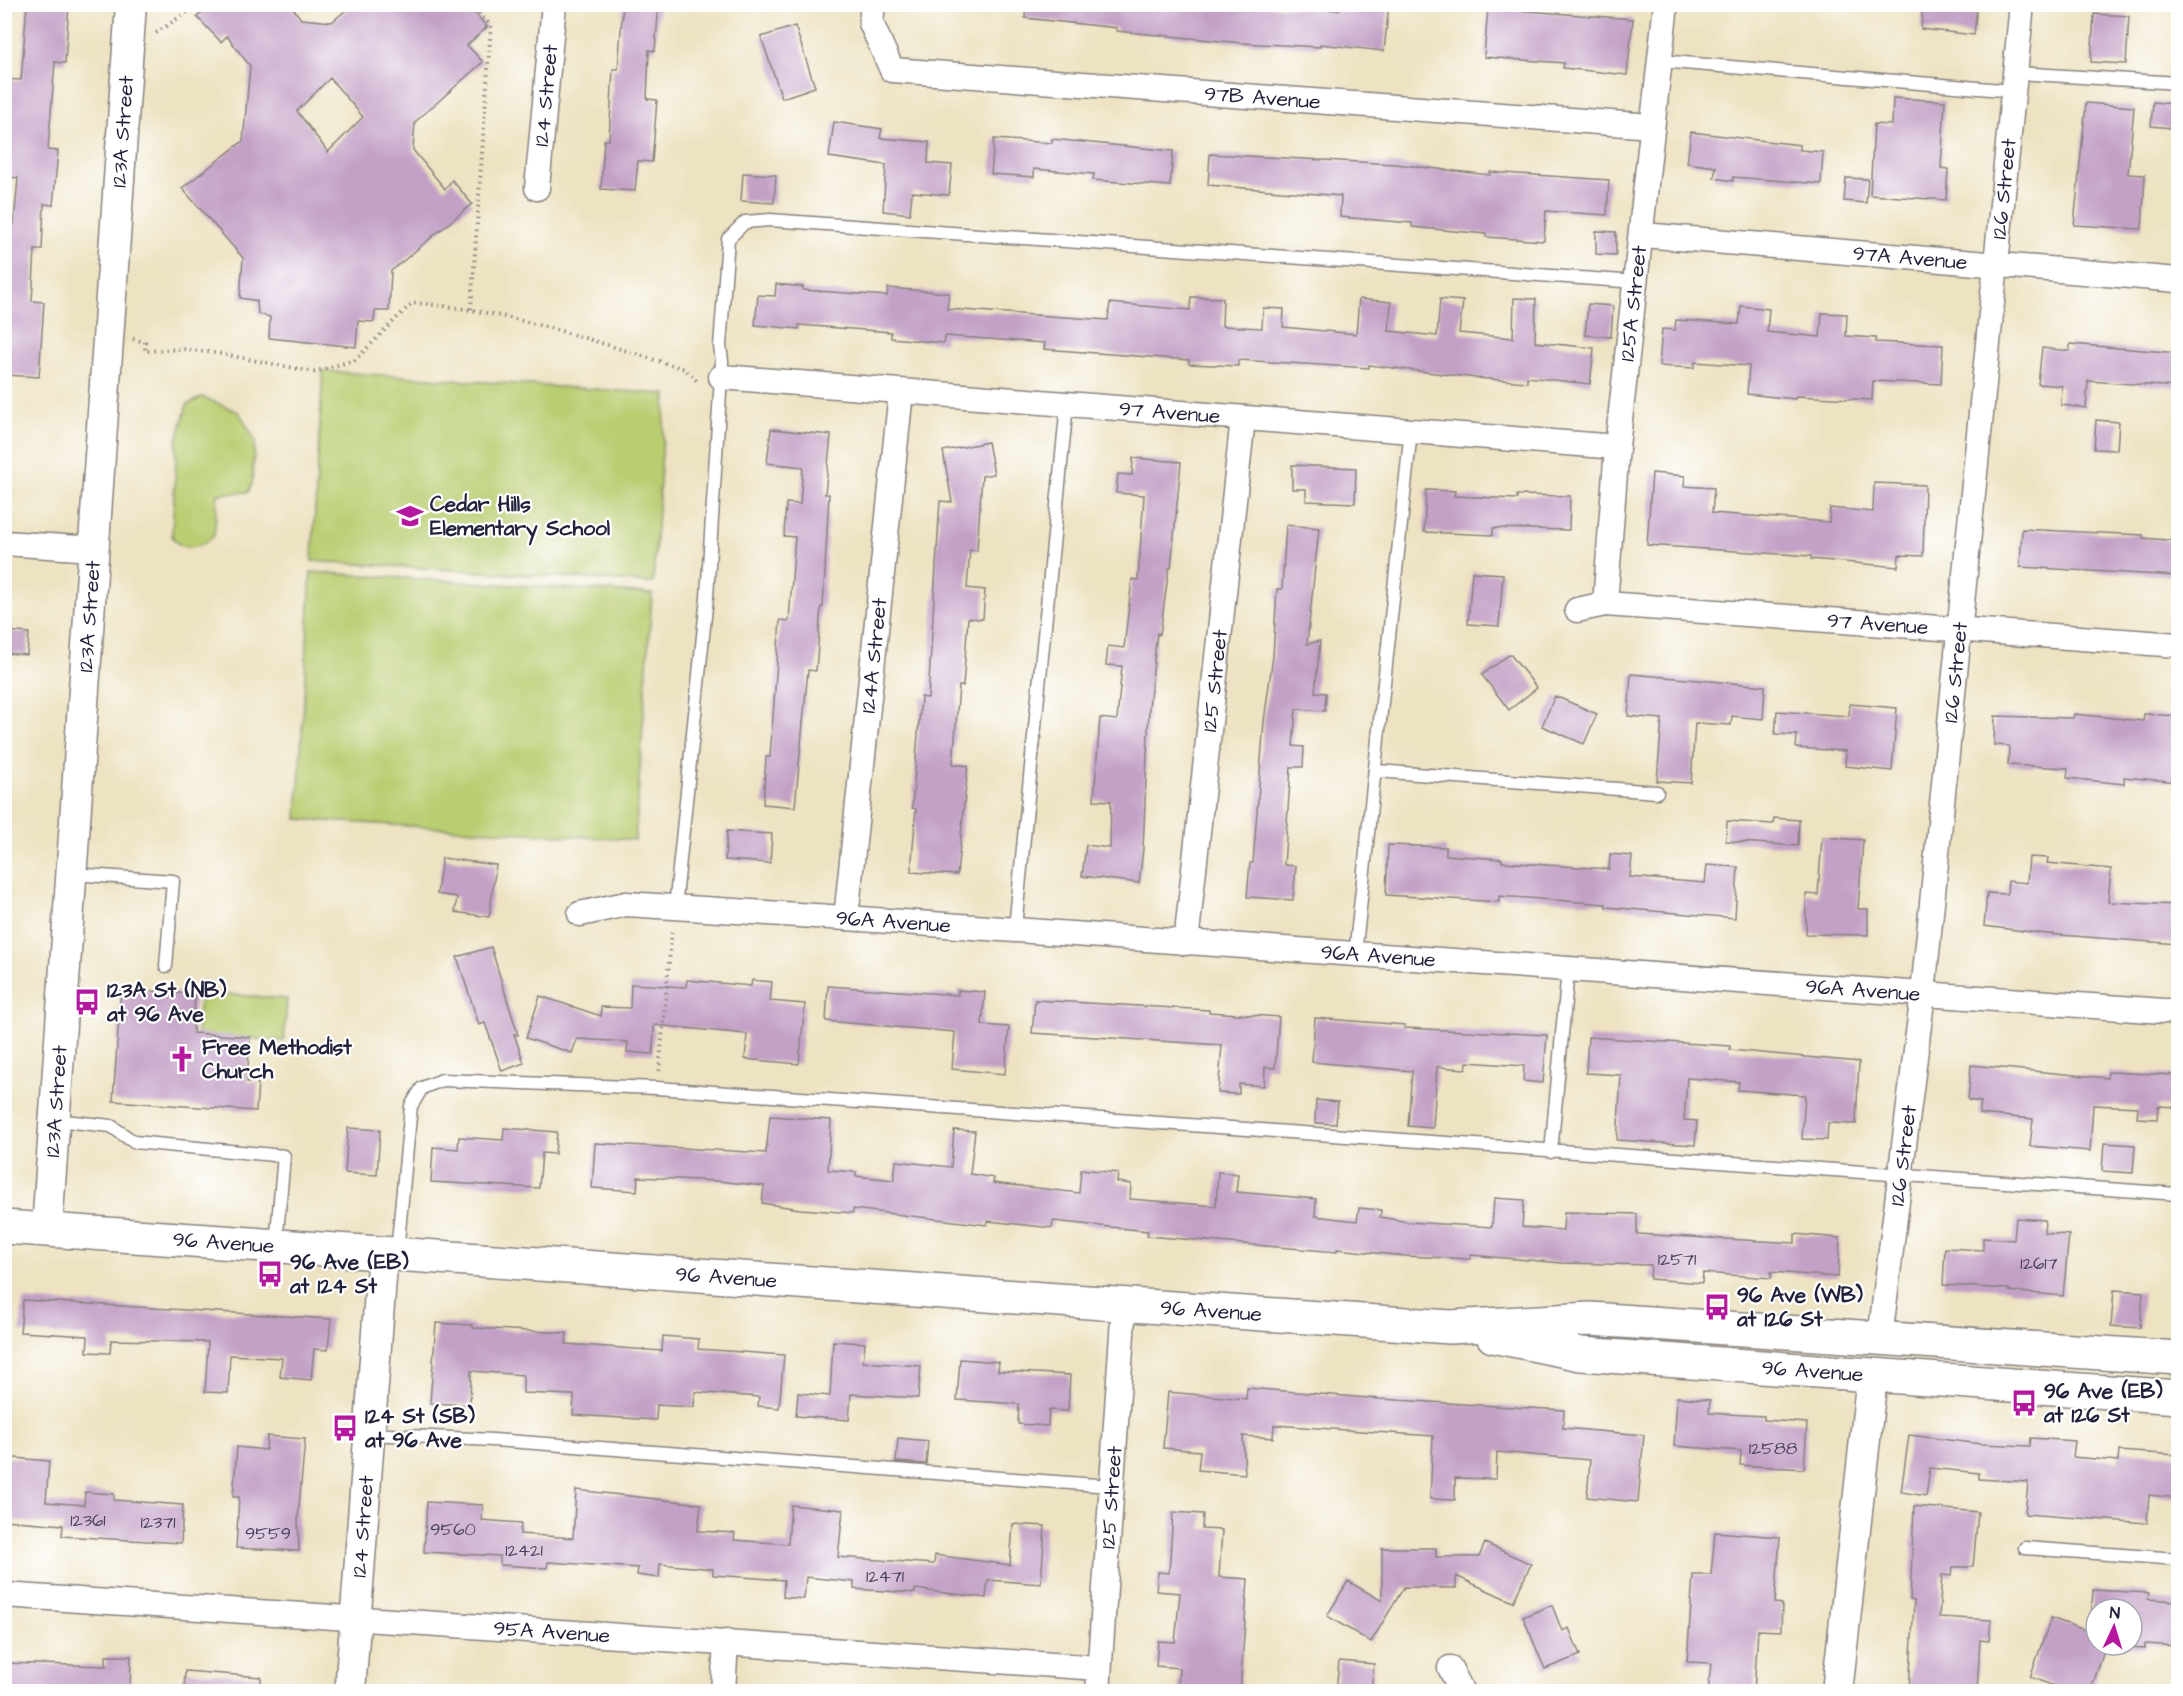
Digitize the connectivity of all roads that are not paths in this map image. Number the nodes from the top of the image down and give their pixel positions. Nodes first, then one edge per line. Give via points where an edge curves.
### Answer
1 (131, 4) edge
2 (554, 4) edge
3 (873, 4) edge
4 (1666, 4) edge
5 (2022, 4) edge
6 (1659, 61) junction
7 (2015, 82) junction
8 (2178, 83) edge
9 (1652, 126) junction
10 (537, 188) dead end
11 (1642, 235) junction
12 (1997, 266) junction
13 (2178, 280) edge
14 (1637, 282) junction
15 (721, 381) junction
16 (901, 392) junction
17 (1067, 404) junction
18 (1243, 418) junction
19 (1411, 430) junction
20 (1617, 447) junction
21 (4, 543) edge
22 (93, 549) junction
23 (1605, 604) junction
24 (1577, 610) dead end
25 (1960, 630) junction
26 (2178, 645) edge
27 (1377, 771) junction
28 (1658, 792) dead end
29 (71, 873) junction
30 (580, 914) dead end
31 (846, 918) junction
32 (673, 919) junction
33 (1015, 928) junction
34 (1186, 943) junction
35 (1355, 955) junction
36 (166, 966) dead end
37 (1568, 970) junction
38 (1923, 993) junction
39 (2178, 1012) edge
40 (55, 1120) junction
41 (1551, 1152) junction
42 (1902, 1174) junction
43 (2178, 1194) edge
44 (4, 1227) edge
45 (47, 1229) junction
46 (276, 1245) junction
47 (390, 1252) junction
48 (1124, 1304) junction
49 (1450, 1326) junction
50 (1880, 1338) junction
51 (1942, 1342) junction
52 (2178, 1358) edge
53 (1872, 1376) junction
54 (2178, 1397) edge
55 (369, 1434) junction
56 (1110, 1486) junction
57 (2025, 1548) dead end
58 (2178, 1559) edge
59 (4, 1594) edge
60 (357, 1618) junction
61 (726, 1642) junction
62 (1450, 1668) dead end
63 (1098, 1680) edge
64 (351, 1692) edge
65 (723, 1692) edge
66 (1462, 1692) edge
67 (1837, 1692) edge

1 - 22 street, 123A Street
2 - 10 street, 124 Street
3 - 9 street, 97B Avenue via 872,23 892,70
4 - 6 street, 125A Street
5 - 7 street, 126 Street
6 - 7 lane
6 - 9 street, 125A Street
7 - 8 lane
7 - 12 street, 126 Street
9 - 11 street, 125A Street
11 - 12 street, 97A Avenue
11 - 14 street, 125A Street
12 - 13 street, 97A Avenue
12 - 25 street, 126 Street
14 - 15 lane via 781,221 745,222 728,239
14 - 20 street, 125A Street
15 - 16 street, 97 Avenue
15 - 32 lane via 707,597
16 - 17 street, 97 Avenue
16 - 31 street, 124A Street
17 - 18 street, 97 Avenue
17 - 33 lane
18 - 19 street, 97 Avenue
18 - 34 street, 125 Street
19 - 20 street, 97 Avenue
19 - 27 lane
20 - 23 street, 125A Street
21 - 22 street
22 - 29 street, 123A Street
23 - 24 street, 97 Avenue
23 - 25 street, 97 Avenue
25 - 26 street, 97 Avenue
25 - 38 street, 126 Street
27 - 28 lane
27 - 35 lane
29 - 36 lane via 172,880
29 - 40 street, 123A Street
30 - 32 street, 96A Avenue via 626,904
31 - 32 street, 96A Avenue
31 - 33 street, 96A Avenue
33 - 34 street, 96A Avenue
34 - 35 street, 96A Avenue
35 - 37 street, 96A Avenue
37 - 38 street, 96A Avenue
37 - 41 lane
38 - 39 street, 96A Avenue
38 - 42 street, 126 Street
40 - 45 street, 123A Street
40 - 46 lane via 111,1126 134,1142 284,1156
41 - 42 lane
41 - 47 lane via 657,1088 442,1080 422,1088 411,1106
42 - 43 lane
42 - 50 street, 126 Street
44 - 45 main road, 96 Avenue
45 - 46 main road, 96 Avenue
46 - 47 main road, 96 Avenue
47 - 48 main road, 96 Avenue
47 - 55 street, 124 Street
48 - 49 main road, 96 Avenue
48 - 56 street, 125 Street
49 - 50 main road, 96 Avenue via 1590,1319
49 - 53 main road, 96 Avenue via 1581,1354
50 - 51 main road, 96 Avenue
51 - 52 main road, 96 Avenue
51 - 53 main road via 1888,1361
53 - 54 main road, 96 Avenue
53 - 67 street
55 - 56 lane
55 - 60 street, 124 Street
56 - 63 street, 125 Street
57 - 58 lane
59 - 60 street, 95A Avenue
60 - 61 street, 95A Avenue
60 - 64 street, 124 Street
61 - 63 street, 95A Avenue
61 - 65 street
62 - 66 street

